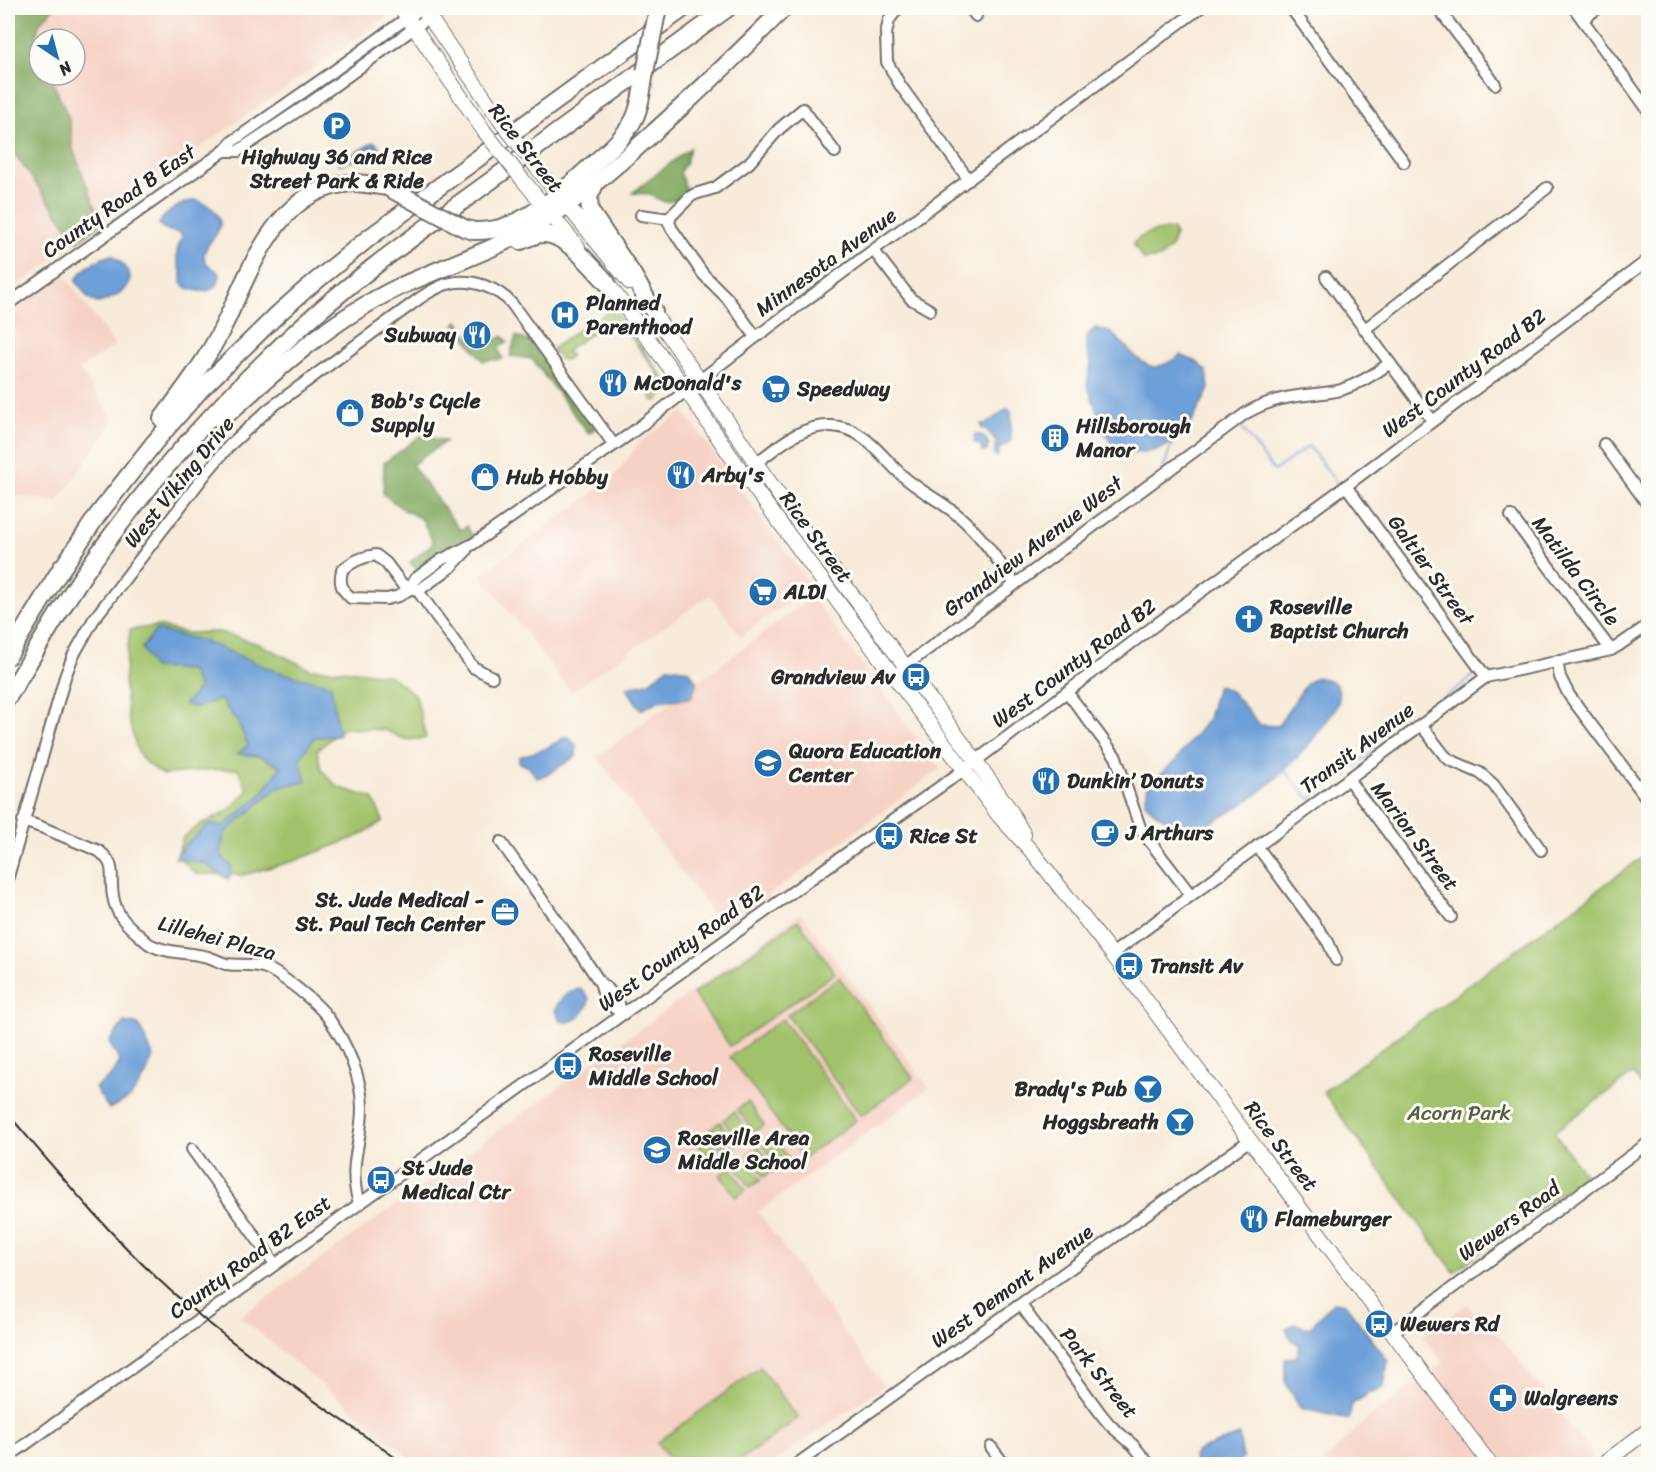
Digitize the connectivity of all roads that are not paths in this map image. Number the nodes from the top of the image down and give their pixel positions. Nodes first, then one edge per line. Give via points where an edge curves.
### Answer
1 (442, 8) edge
2 (658, 8) edge
3 (684, 8) edge
4 (728, 8) edge
5 (784, 8) edge
6 (898, 8) edge
7 (1200, 8) edge
8 (1291, 8) edge
9 (1438, 8) edge
10 (1574, 8) edge
11 (1598, 8) edge
12 (425, 11) edge
13 (407, 18) edge
14 (1583, 19) junction
15 (1495, 84) dead end
16 (1648, 110) edge
17 (835, 152) dead end
18 (1404, 162) dead end
19 (969, 180) junction
20 (596, 183) junction
21 (1547, 188) dead end
22 (563, 199) junction
23 (547, 211) junction
24 (641, 215) dead end
25 (670, 219) junction
26 (874, 251) junction
27 (471, 257) junction
28 (1648, 260) edge
29 (1326, 277) dead end
30 (607, 283) junction
31 (8, 304) edge
32 (930, 310) dead end
33 (654, 312) junction
34 (1365, 329) junction
35 (756, 338) junction
36 (1390, 363) junction
37 (700, 381) junction
38 (687, 391) junction
39 (1432, 420) junction
40 (1604, 444) dead end
41 (614, 445) junction
42 (756, 463) junction
43 (1346, 486) junction
44 (147, 491) junction
45 (1648, 505) edge
46 (1510, 516) dead end
47 (57, 576) junction
48 (1015, 584) junction
49 (414, 590) junction
50 (1648, 625) edge
51 (1611, 650) junction
52 (8, 656) edge
53 (1557, 661) junction
54 (906, 666) junction
55 (894, 675) junction
56 (1485, 676) junction
57 (492, 677) dead end
58 (1067, 692) junction
59 (8, 697) edge
60 (1421, 725) junction
61 (971, 765) junction
62 (1348, 779) junction
63 (1648, 800) edge
64 (24, 821) junction
65 (501, 842) dead end
66 (1257, 846) junction
67 (1541, 850) dead end
68 (8, 877) edge
69 (1191, 895) junction
70 (1451, 917) dead end
71 (1112, 954) junction
72 (1336, 960) dead end
73 (623, 1014) junction
74 (517, 1090) joint
75 (1250, 1140) junction
76 (1648, 1143) edge
77 (192, 1149) dead end
78 (359, 1203) junction
79 (275, 1264) junction
80 (1021, 1305) junction
81 (1393, 1332) junction
82 (1648, 1430) edge
83 (991, 1447) dead end
84 (8, 1456) edge
85 (797, 1464) edge
86 (1004, 1464) edge
87 (1149, 1464) edge
88 (1490, 1464) edge
89 (1603, 1464) edge

1 - 12 street, County Road B East
2 - 22 highway, bridge via 633,121
3 - 47 highway via 370,237 287,305 154,443 97,516
4 - 44 highway via 327,305 227,399
5 - 20 highway via 680,110
6 - 19 street via 889,20 886,34 887,62
7 - 19 street, Minnesota Avenue
8 - 18 street
9 - 15 street
10 - 14 street
11 - 14 street
12 - 13 street, County Road B East
12 - 22 main road, Rice Street, bridge via 500,120
13 - 23 main road, Rice Street, bridge via 484,131
13 - 31 street, County Road B East
14 - 16 street
17 - 25 street via 803,109 749,163 715,188 690,197
19 - 26 street, Minnesota Avenue
20 - 22 highway
20 - 33 highway via 589,197 590,211
21 - 34 street
22 - 23 highway
22 - 33 main road, Rice Street
23 - 27 highway via 529,230
23 - 30 main road, Rice Street
23 - 47 highway, bridge via 496,229 474,231 387,187 352,183 318,191 288,211 260,252 207,355 102,500
24 - 25 street
25 - 35 street via 672,229 703,274 727,298
26 - 32 street via 911,299
26 - 35 street, Minnesota Avenue
27 - 30 highway via 544,234 579,254
27 - 44 highway via 392,291 318,337 261,384
28 - 39 street, West County Road B2
29 - 34 street
30 - 38 main road, Rice Street
33 - 37 main road, Rice Street
34 - 36 street
35 - 37 street, Minnesota Avenue
36 - 39 street
36 - 48 street, Grandview Avenue West via 1347,387 1281,399 1246,413
37 - 38 street, Minnesota Avenue
37 - 42 main road, Rice Street
38 - 41 street, Minnesota Avenue
38 - 55 main road, Rice Street
39 - 43 street, West County Road B2
40 - 45 street
41 - 49 street, Minnesota Avenue via 473,544 441,560 415,579
41 - 64 street, West Viking Drive via 503,296 480,284 466,282 452,282 426,294 247,428 207,472 108,601 83,639 65,677
42 - 48 street via 810,428 832,426 853,431 872,444 907,480 962,518
42 - 54 main road, Rice Street
43 - 56 street, Galtier Street
43 - 58 street, West County Road B2
44 - 59 highway via 88,568
46 - 51 street, Matilda Circle
47 - 52 highway
48 - 54 street, Grandview Avenue West
49 - 49 street via 402,584 376,555 355,560 342,570 340,579 342,590 351,598 387,598
49 - 57 street via 473,667
50 - 51 street, Transit Avenue
51 - 53 street, Transit Avenue
53 - 56 street, Transit Avenue
53 - 63 street via 1569,695
54 - 55 street, Grandview Avenue West
54 - 61 main road, Rice Street
55 - 61 main road, Rice Street
56 - 60 street, Transit Avenue
58 - 61 street, West County Road B2
58 - 69 street via 1116,757 1141,830
60 - 62 street, Transit Avenue
60 - 67 street via 1445,756 1493,784
61 - 71 main road, Rice Street via 1009,808 1035,855
61 - 73 street, West County Road B2
62 - 66 street, Transit Avenue
62 - 70 street, Marion Street
64 - 68 street, West Viking Drive
64 - 78 street, Lillehei Plaza via 105,856 112,869 112,893 119,915 151,945 226,964 269,969 323,1012 348,1052 360,1091 362,1109 353,1173
65 - 73 street
66 - 69 street, Transit Avenue
66 - 72 street via 1328,942
69 - 71 street, Transit Avenue
71 - 75 main road, Rice Street
73 - 74 street, West County Road B2
74 - 78 street, County Road B2 East
75 - 80 street, West Demont Avenue
75 - 81 main road, Rice Street
76 - 81 street, Wewers Road
77 - 79 street
78 - 79 street, County Road B2 East
79 - 84 street, County Road B2 East
80 - 85 street, West Demont Avenue
80 - 87 street, Park Street via 1101,1414
81 - 88 main road, Rice Street
82 - 89 main road
83 - 86 street

